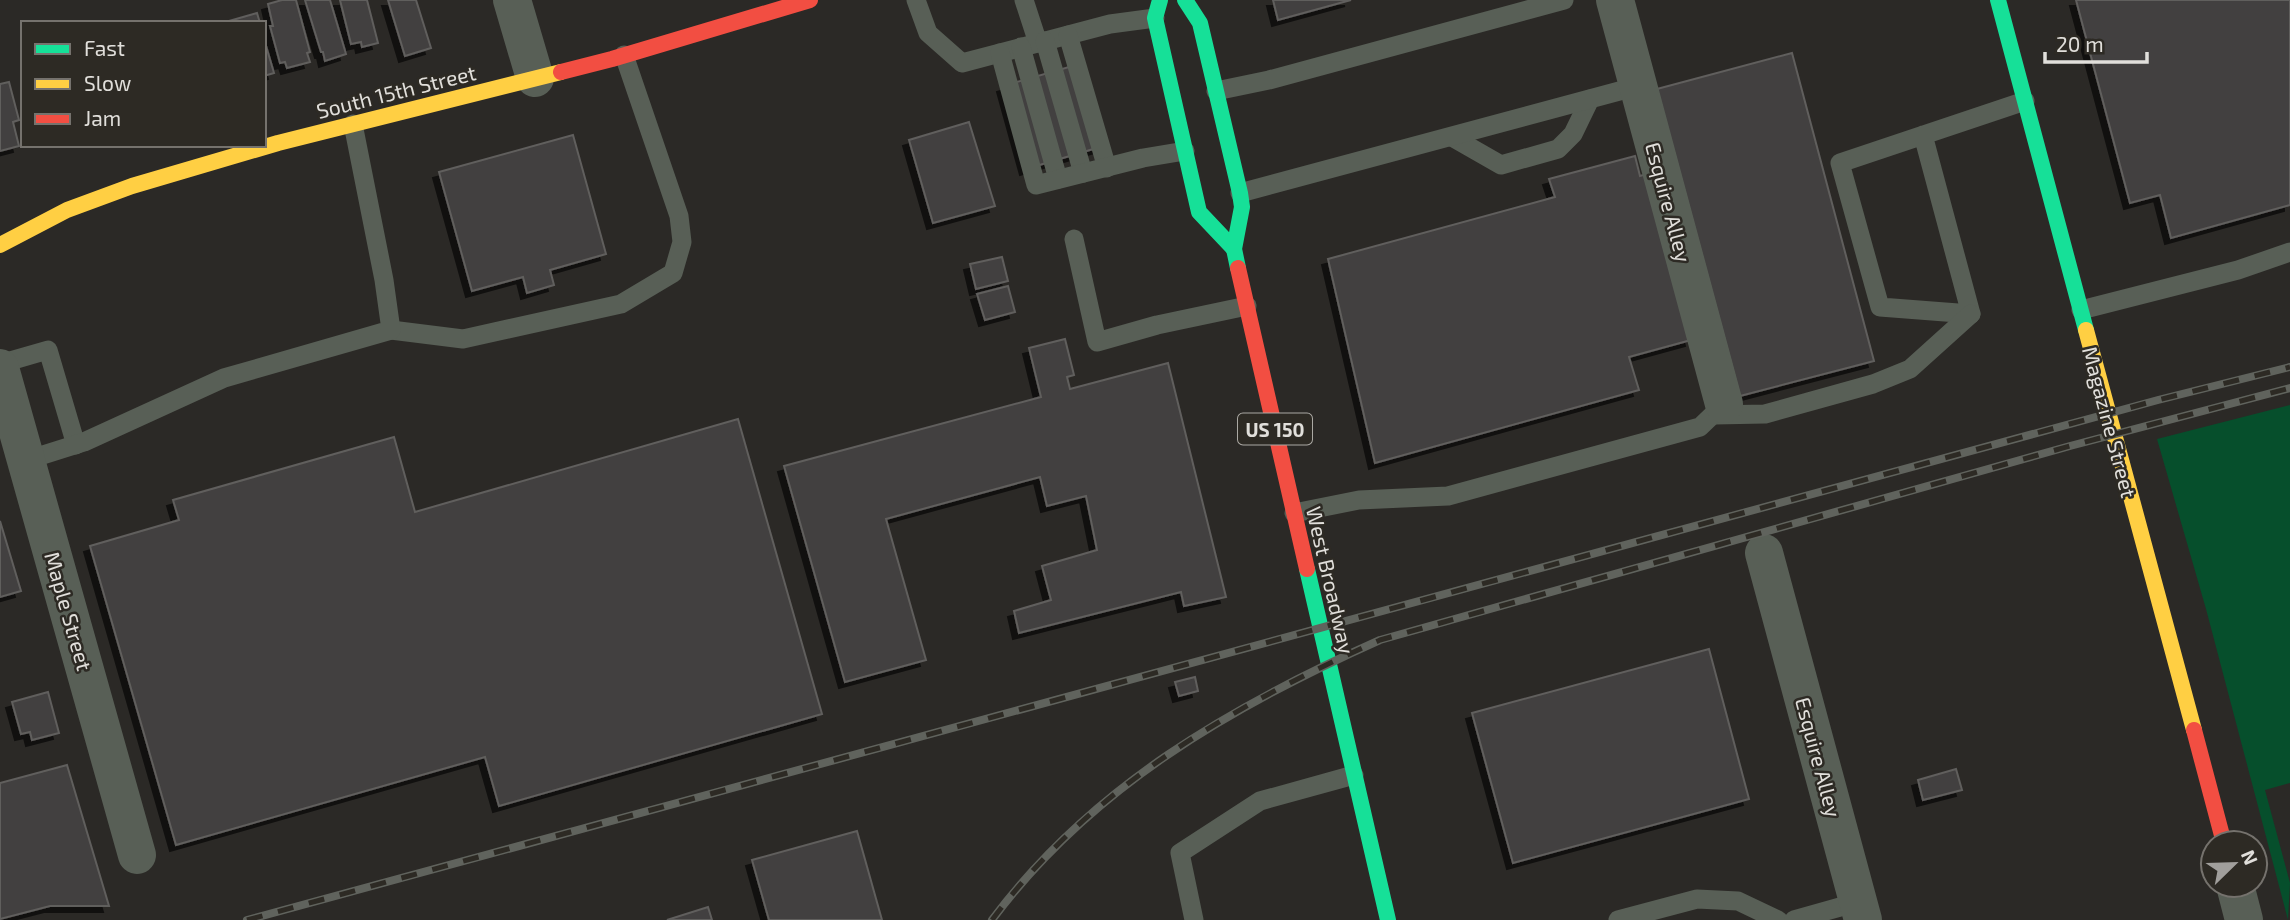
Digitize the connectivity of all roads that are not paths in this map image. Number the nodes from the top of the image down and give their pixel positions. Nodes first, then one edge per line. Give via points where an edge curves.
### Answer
1 (512, 0) edge
2 (810, 0) edge
3 (916, 0) edge
4 (1024, 0) edge
5 (1185, 0) edge
6 (1564, 0) edge
7 (1615, 0) edge
8 (1998, 0) edge
9 (1158, 9) edge
10 (1068, 35) junction
11 (1035, 44) junction
12 (1000, 53) junction
13 (624, 55) junction
14 (536, 78) junction
15 (1638, 86) junction
16 (1216, 91) junction
17 (1590, 99) junction
18 (2025, 101) junction
19 (353, 124) junction
20 (1923, 135) junction
21 (1452, 137) junction
22 (264, 147) edge
23 (266, 147) edge
24 (1185, 151) junction
25 (1107, 168) junction
26 (1083, 173) junction
27 (1058, 179) junction
28 (1240, 193) junction
29 (1073, 239) dead end
30 (0, 244) edge
31 (1234, 249) junction
32 (2290, 252) edge
33 (1247, 306) junction
34 (2081, 310) junction
35 (1971, 314) junction
36 (391, 330) junction
37 (0, 366) edge
38 (1718, 410) junction
39 (76, 444) junction
40 (27, 460) junction
41 (1294, 513) junction
42 (1764, 554) dead end
43 (1354, 775) junction
44 (2220, 829) edge
45 (137, 855) dead end
46 (2239, 899) edge
47 (1861, 911) edge
48 (1194, 920) edge
49 (1388, 920) edge
50 (1618, 920) edge
51 (1778, 920) edge
52 (1794, 920) edge
53 (2244, 920) edge

1 - 14 street
2 - 13 street, South 15th Street
3 - 12 lane via 928,33 962,63
4 - 11 lane
5 - 16 street, West Broadway / US 150 via 1200,23
6 - 16 lane
7 - 15 street, Esquire Alley
8 - 18 street, Magazine Street
9 - 10 lane
9 - 24 street
10 - 11 lane
10 - 25 lane
11 - 12 lane
11 - 26 lane
11 - 27 lane
12 - 27 lane via 1036,185
13 - 14 street, South 15th Street
13 - 36 lane via 679,216 682,242 673,273 621,304 463,339
14 - 19 street, South 15th Street
15 - 17 lane
15 - 38 street, Esquire Alley
16 - 28 street, West Broadway / US 150
17 - 21 lane
17 - 21 lane via 1573,134 1558,149 1501,164
18 - 20 lane
18 - 34 street, Magazine Street
19 - 23 street, South 15th Street
19 - 36 lane
20 - 35 lane
20 - 35 lane via 1840,163 1880,307
21 - 28 lane
22 - 30 street, South 15th Street via 132,186 67,210
24 - 25 lane
24 - 31 street via 1199,212
25 - 26 lane
26 - 27 lane
28 - 31 street, West Broadway / US 150
29 - 33 lane via 1097,342
31 - 33 street, West Broadway / US 150
32 - 34 lane
33 - 41 street, West Broadway / US 150
34 - 44 street, Magazine Street
35 - 38 lane via 1910,369 1873,384 1765,414
36 - 39 lane via 223,378
37 - 39 lane via 48,350
37 - 40 street, Maple Street
38 - 41 lane via 1700,427 1448,496 1359,500
39 - 40 lane
40 - 45 street, Maple Street
41 - 43 street, West Broadway / US 150
42 - 47 street, Esquire Alley
43 - 48 lane via 1259,802 1180,853
43 - 49 street, West Broadway / US 150
46 - 53 street
47 - 52 lane
50 - 51 lane via 1697,899 1738,901

